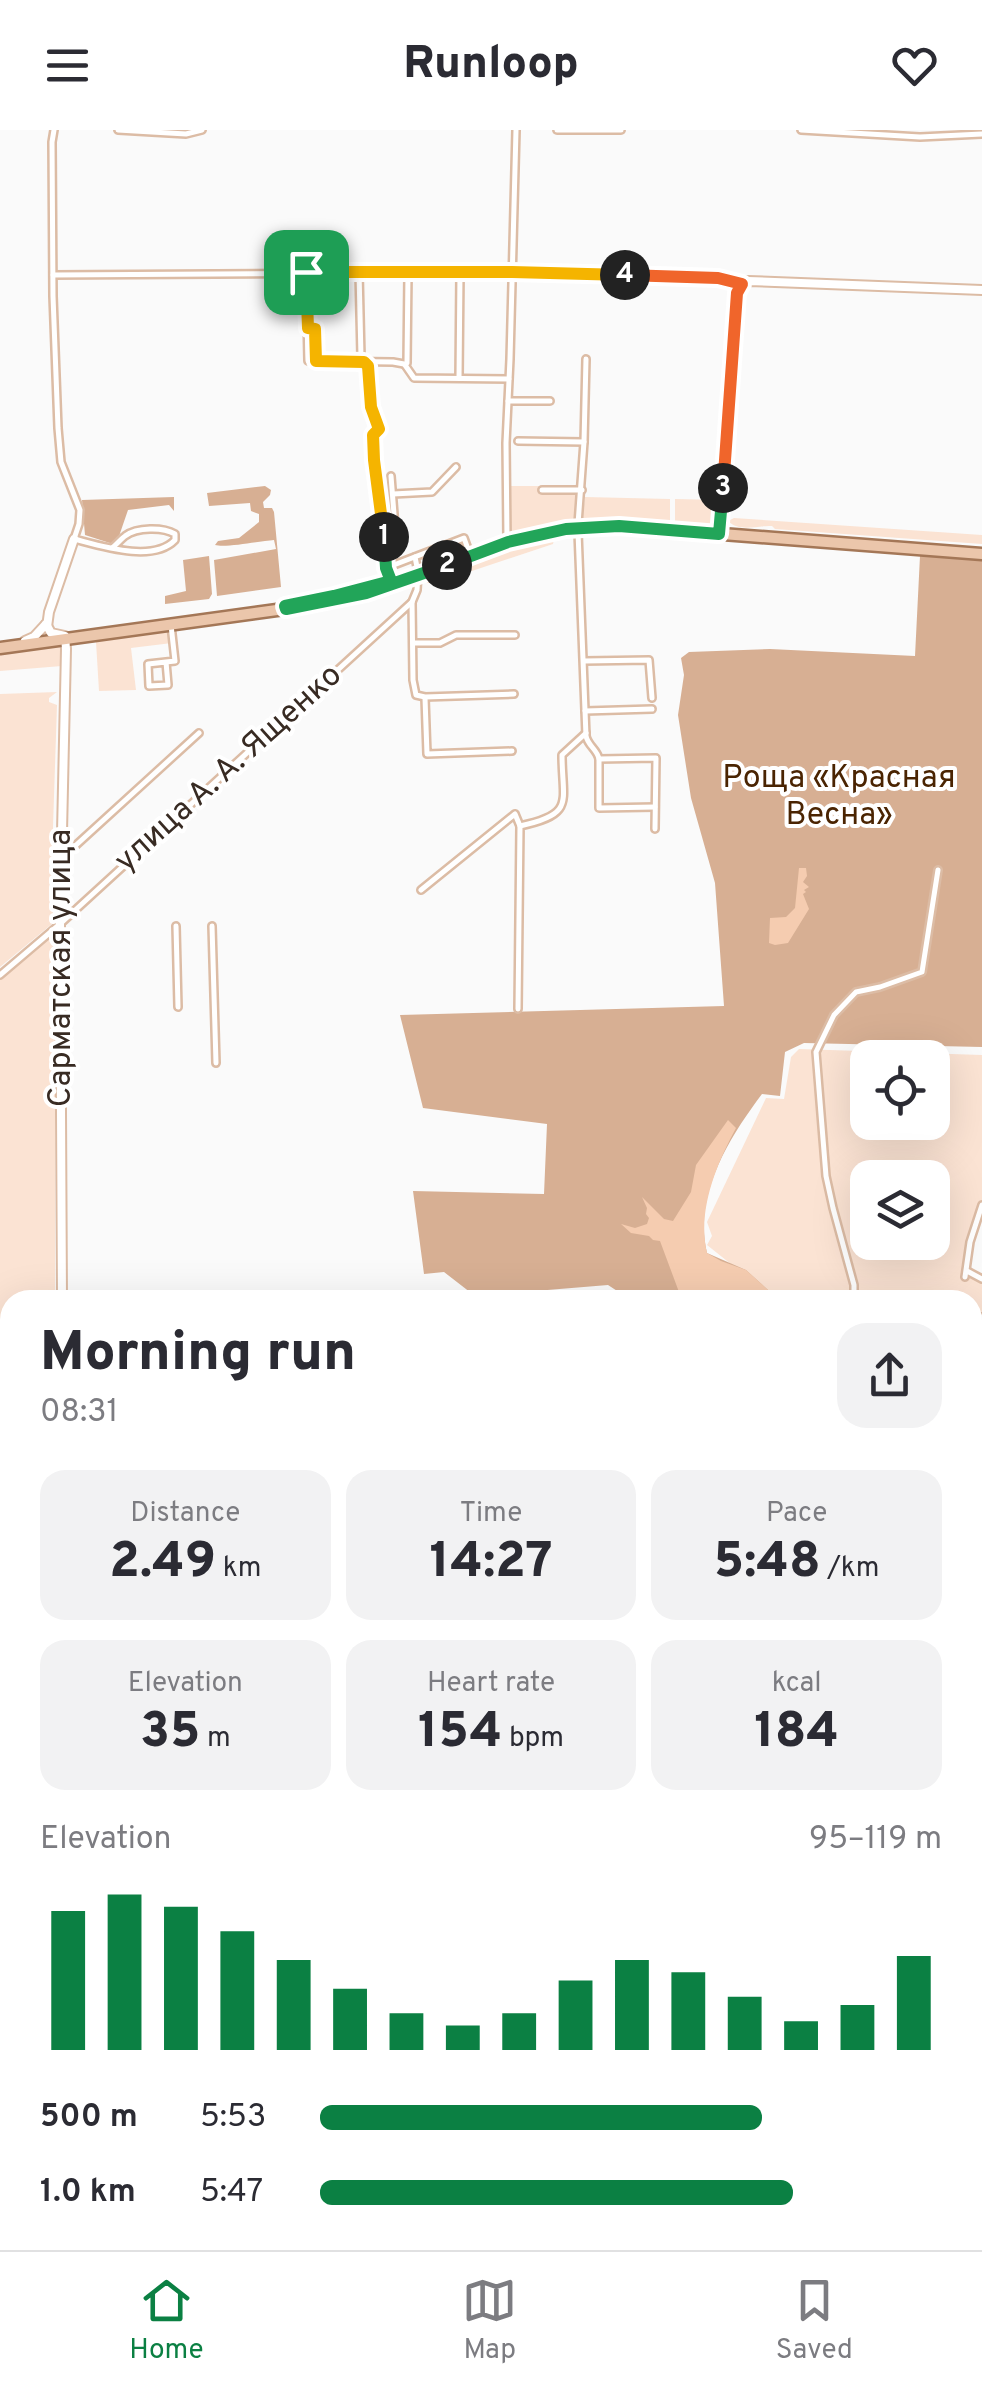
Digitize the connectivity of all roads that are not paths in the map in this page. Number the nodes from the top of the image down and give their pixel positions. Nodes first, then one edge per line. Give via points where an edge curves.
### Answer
1 (54, 130) edge
2 (118, 130) edge
3 (202, 130) edge
4 (516, 130) edge
5 (557, 130) edge
6 (620, 130) edge
7 (801, 130) edge
8 (982, 134) edge
9 (306, 272) junction
10 (359, 272) junction
11 (408, 272) junction
12 (512, 272) junction
13 (460, 273) junction
14 (53, 276) junction
15 (742, 284) junction
16 (982, 290) edge
17 (308, 328) junction
18 (586, 359) dead end
19 (308, 361) dead end
20 (364, 362) junction
21 (405, 365) junction
22 (459, 378) junction
23 (510, 379) junction
24 (550, 400) dead end
25 (508, 401) junction
26 (518, 441) dead end
27 (584, 442) junction
28 (456, 467) dead end
29 (391, 476) dead end
30 (542, 490) dead end
31 (582, 490) junction
32 (393, 494) junction
33 (578, 526) junction
34 (384, 530) junction
35 (720, 532) junction
36 (74, 539) junction
37 (507, 539) junction
38 (112, 548) junction
39 (474, 551) junction
40 (982, 551) edge
41 (414, 557) junction
42 (386, 568) junction
43 (417, 574) junction
44 (391, 581) junction
45 (412, 602) junction
46 (286, 607) junction
47 (46, 624) junction
48 (171, 625) junction
49 (514, 635) dead end
50 (66, 638) junction
51 (49, 640) junction
52 (25, 641) junction
53 (413, 643) junction
54 (0, 646) edge
55 (584, 661) junction
56 (166, 662) junction
57 (514, 694) dead end
58 (425, 697) junction
59 (652, 698) dead end
60 (652, 709) dead end
61 (585, 711) junction
62 (199, 733) dead end
63 (586, 733) junction
64 (512, 751) dead end
65 (600, 759) junction
66 (655, 806) junction
67 (520, 826) junction
68 (655, 830) dead end
69 (61, 859) junction
70 (938, 870) dead end
71 (421, 890) dead end
72 (60, 924) junction
73 (176, 926) dead end
74 (212, 926) dead end
75 (0, 975) edge
76 (178, 1007) dead end
77 (518, 1009) dead end
78 (216, 1063) dead end
79 (982, 1206) edge
80 (982, 1278) edge
81 (62, 1290) edge
82 (854, 1290) edge

1 - 14 street
2 - 3 street
4 - 12 street
5 - 6 street
7 - 8 street
9 - 10 street
9 - 14 street
9 - 17 street
10 - 11 street
10 - 20 street
11 - 13 street
11 - 21 street
12 - 13 street
12 - 15 street
12 - 23 street
13 - 22 street
14 - 36 street via 61,462 80,510
15 - 16 main road
15 - 35 main road
17 - 19 street
17 - 20 street via 315,329 316,361
18 - 27 street
20 - 21 street
20 - 34 street via 379,429 374,460
21 - 22 street via 414,378
22 - 23 street
23 - 25 street
24 - 25 street
25 - 37 street
26 - 27 street
27 - 31 street
28 - 32 street via 432,492
29 - 32 street
30 - 31 street
31 - 33 street
32 - 34 street via 394,527
33 - 35 main road via 619,522
33 - 37 main road
33 - 43 main road
33 - 55 street
34 - 42 street
35 - 40 main road
36 - 38 street
36 - 47 main road
37 - 39 main road
38 - 38 street via 168,547 175,534 132,532
39 - 41 street via 464,538
39 - 43 main road
41 - 42 street
41 - 43 street
42 - 44 street
43 - 44 main road
43 - 45 street
43 - 46 main road via 366,593
44 - 46 main road
45 - 53 street
45 - 72 street, улица А. А. Ященко
46 - 48 main road
46 - 50 main road
47 - 50 main road
47 - 51 main road
47 - 52 main road
48 - 50 main road
48 - 56 street via 175,661
49 - 53 street
50 - 51 main road
50 - 69 main road, Сарматская улица
51 - 52 main road
51 - 54 main road
52 - 54 main road
53 - 58 street via 416,695
55 - 59 street via 649,660
55 - 61 street
56 - 56 street via 148,664 149,686 168,684
57 - 58 street
58 - 64 street via 427,754
60 - 61 street
61 - 63 street
62 - 69 street
63 - 65 street
63 - 67 street via 562,755 560,810
65 - 66 street via 656,758
65 - 66 street via 600,808
66 - 68 street
67 - 71 street via 515,814
67 - 77 street
69 - 72 main road, Сарматская улица
70 - 82 street via 922,972 856,992 834,1015 816,1052 826,1176
72 - 75 street, улица А. А. Ященко
72 - 81 main road, Сарматская улица
73 - 76 street
74 - 78 street
79 - 80 street via 966,1274

